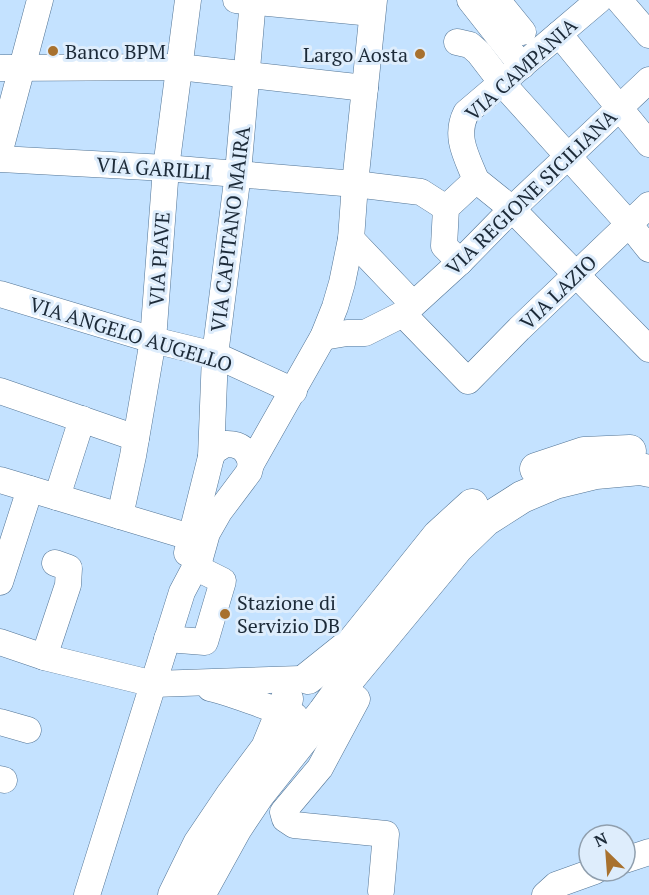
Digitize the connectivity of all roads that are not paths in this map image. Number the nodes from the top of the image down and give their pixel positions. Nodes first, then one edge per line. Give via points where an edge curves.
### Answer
1 (40, 0) edge
2 (188, 0) edge
3 (471, 0) edge
4 (496, 0) edge
5 (599, 0) edge
6 (619, 0) edge
7 (247, 1) edge
8 (373, 7) edge
9 (523, 32) dead end
10 (559, 34) junction
11 (649, 35) edge
12 (457, 42) dead end
13 (522, 66) junction
14 (179, 67) junction
15 (11, 68) edge
16 (247, 76) junction
17 (649, 80) edge
18 (502, 83) junction
19 (365, 88) junction
20 (620, 107) junction
21 (649, 144) edge
22 (0, 150) edge
23 (567, 157) junction
24 (0, 159) edge
25 (166, 168) junction
26 (238, 173) junction
27 (476, 180) junction
28 (355, 184) junction
29 (649, 205) edge
30 (446, 208) junction
31 (512, 209) junction
32 (629, 224) junction
33 (351, 239) junction
34 (649, 249) edge
35 (460, 262) junction
36 (576, 274) junction
37 (0, 294) edge
38 (408, 309) junction
39 (323, 337) junction
40 (153, 339) junction
41 (649, 349) edge
42 (215, 356) junction
43 (0, 391) edge
44 (294, 391) junction
45 (82, 419) junction
46 (136, 438) junction
47 (649, 451) edge
48 (210, 461) junction
49 (243, 464) junction
50 (649, 471) edge
51 (0, 480) edge
52 (30, 489) junction
53 (57, 497) junction
54 (120, 516) junction
55 (190, 537) junction
56 (55, 563) dead end
57 (2, 567) edge
58 (195, 567) junction
59 (183, 592) junction
60 (168, 639) junction
61 (0, 642) edge
62 (45, 657) junction
63 (193, 683) junction
64 (154, 684) junction
65 (302, 700) junction
66 (0, 722) edge
67 (28, 730) dead end
68 (577, 877) edge
69 (381, 891) dead end
70 (87, 895) edge
71 (174, 895) edge
72 (199, 895) edge
73 (545, 895) edge

1 - 15 street
2 - 14 street, VIA PIAVE
3 - 13 street
4 - 9 street
5 - 10 street, VIA CAMPANIA
6 - 11 street
7 - 8 street
7 - 16 street, VIA CAPITANO MAIRA
8 - 19 street
10 - 13 street, VIA CAMPANIA
10 - 20 street
12 - 18 street via 470,45 479,53
13 - 18 street, VIA CAMPANIA
14 - 15 street
14 - 16 street
14 - 25 street, VIA PIAVE
15 - 22 street
16 - 19 street
16 - 26 street, VIA CAPITANO MAIRA
17 - 20 street, VIA REGIONE SICILIANA
18 - 23 street
18 - 27 street, VIA CAMPANIA via 466,113 462,122 461,141
19 - 28 street
20 - 21 street
20 - 23 street, VIA REGIONE SICILIANA
23 - 31 street, VIA REGIONE SICILIANA
23 - 32 street
24 - 25 street, VIA GARILLI
25 - 26 street, VIA GARILLI
25 - 40 street, VIA PIAVE
26 - 28 street, VIA GARILLI
26 - 42 street, VIA CAPITANO MAIRA
27 - 30 street
27 - 31 street
28 - 30 street, VIA GARILLI via 421,192
28 - 33 street
29 - 32 street, VIA LAZIO
30 - 35 street via 444,246
31 - 35 street, VIA REGIONE SICILIANA
31 - 36 street
32 - 34 street
32 - 36 street, VIA LAZIO
33 - 38 street
33 - 39 street via 335,307
35 - 38 street, VIA REGIONE SICILIANA
36 - 38 street, VIA LAZIO via 468,381
36 - 41 street
37 - 40 street, VIA ANGELO AUGELLO
38 - 39 street, VIA REGIONE SICILIANA via 365,333
39 - 44 street
40 - 42 street, VIA ANGELO AUGELLO
40 - 46 street, VIA PIAVE
42 - 44 street, VIA ANGELO AUGELLO
42 - 48 street, VIA CAPITANO MAIRA
43 - 45 street
44 - 49 street
45 - 46 street
45 - 53 street
46 - 54 street, VIA PIAVE
47 - 65 main road via 584,453 510,480 467,508 438,536
48 - 49 street via 225,444
48 - 49 street via 214,476 233,485
48 - 55 street, VIA CAPITANO MAIRA
49 - 58 street via 207,533
50 - 65 main road via 596,473 555,483 522,497 486,520
51 - 52 street
52 - 53 street
52 - 57 street
53 - 54 street
54 - 55 street
55 - 59 street, VIA CAPITANO MAIRA
56 - 62 street via 69,568 68,585
58 - 59 street
58 - 60 street via 223,581 205,642
59 - 60 street
60 - 64 street
61 - 62 street
62 - 64 street
63 - 64 street
63 - 65 street via 230,692
63 - 65 street via 248,680 299,671
64 - 70 street
65 - 69 street via 357,699 320,768 283,812 285,819 294,825 386,834
65 - 71 main road via 199,844
65 - 72 main road via 258,795
66 - 67 street
68 - 73 street via 556,885

